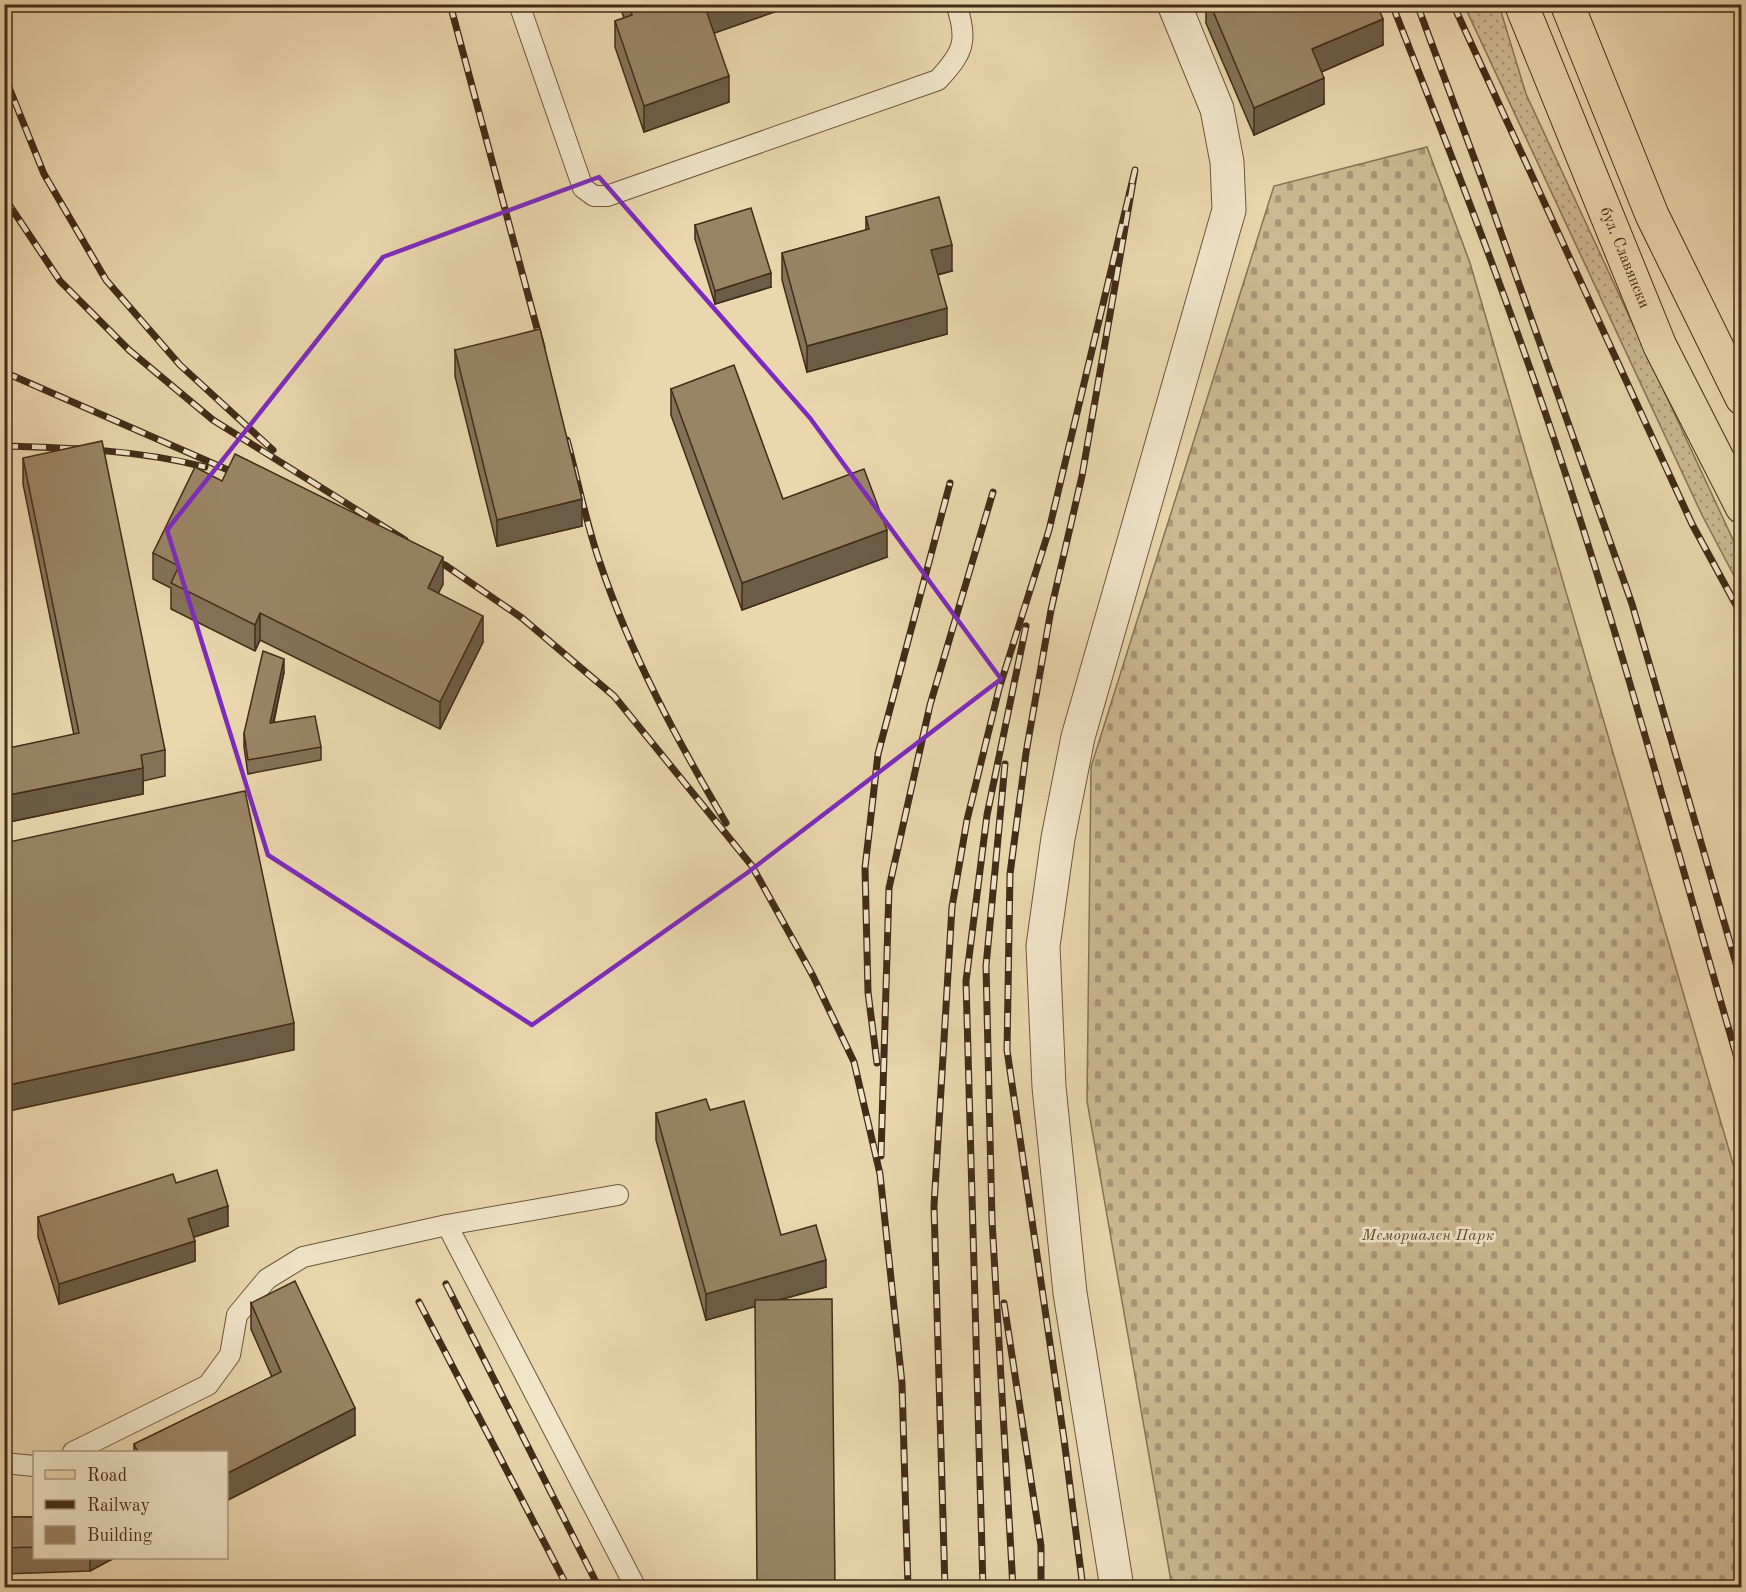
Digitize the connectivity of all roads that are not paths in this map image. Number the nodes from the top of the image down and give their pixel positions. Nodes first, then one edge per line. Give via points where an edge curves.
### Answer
1 (519, 4) edge
2 (956, 4) edge
3 (1174, 4) edge
4 (1567, 4) edge
5 (1528, 6) edge
6 (1742, 398) edge
7 (1742, 507) edge
8 (618, 1195) dead end
9 (447, 1225) junction
10 (75, 1451) edge
11 (4, 1464) edge
12 (33, 1466) edge
13 (636, 1587) edge
14 (1117, 1587) edge

1 - 2 lane via 583,188 594,196 607,196 938,80 959,57 964,26
3 - 14 street via 1217,109 1227,162 1229,210 1078,737 1058,838 1043,946 1049,1087 1070,1293
4 - 6 main road via 1652,215
5 - 7 main road, бул. Славянски via 1660,346
8 - 9 lane
9 - 10 lane via 303,1257 267,1279 237,1315 230,1355 208,1385
9 - 13 lane
11 - 12 lane

